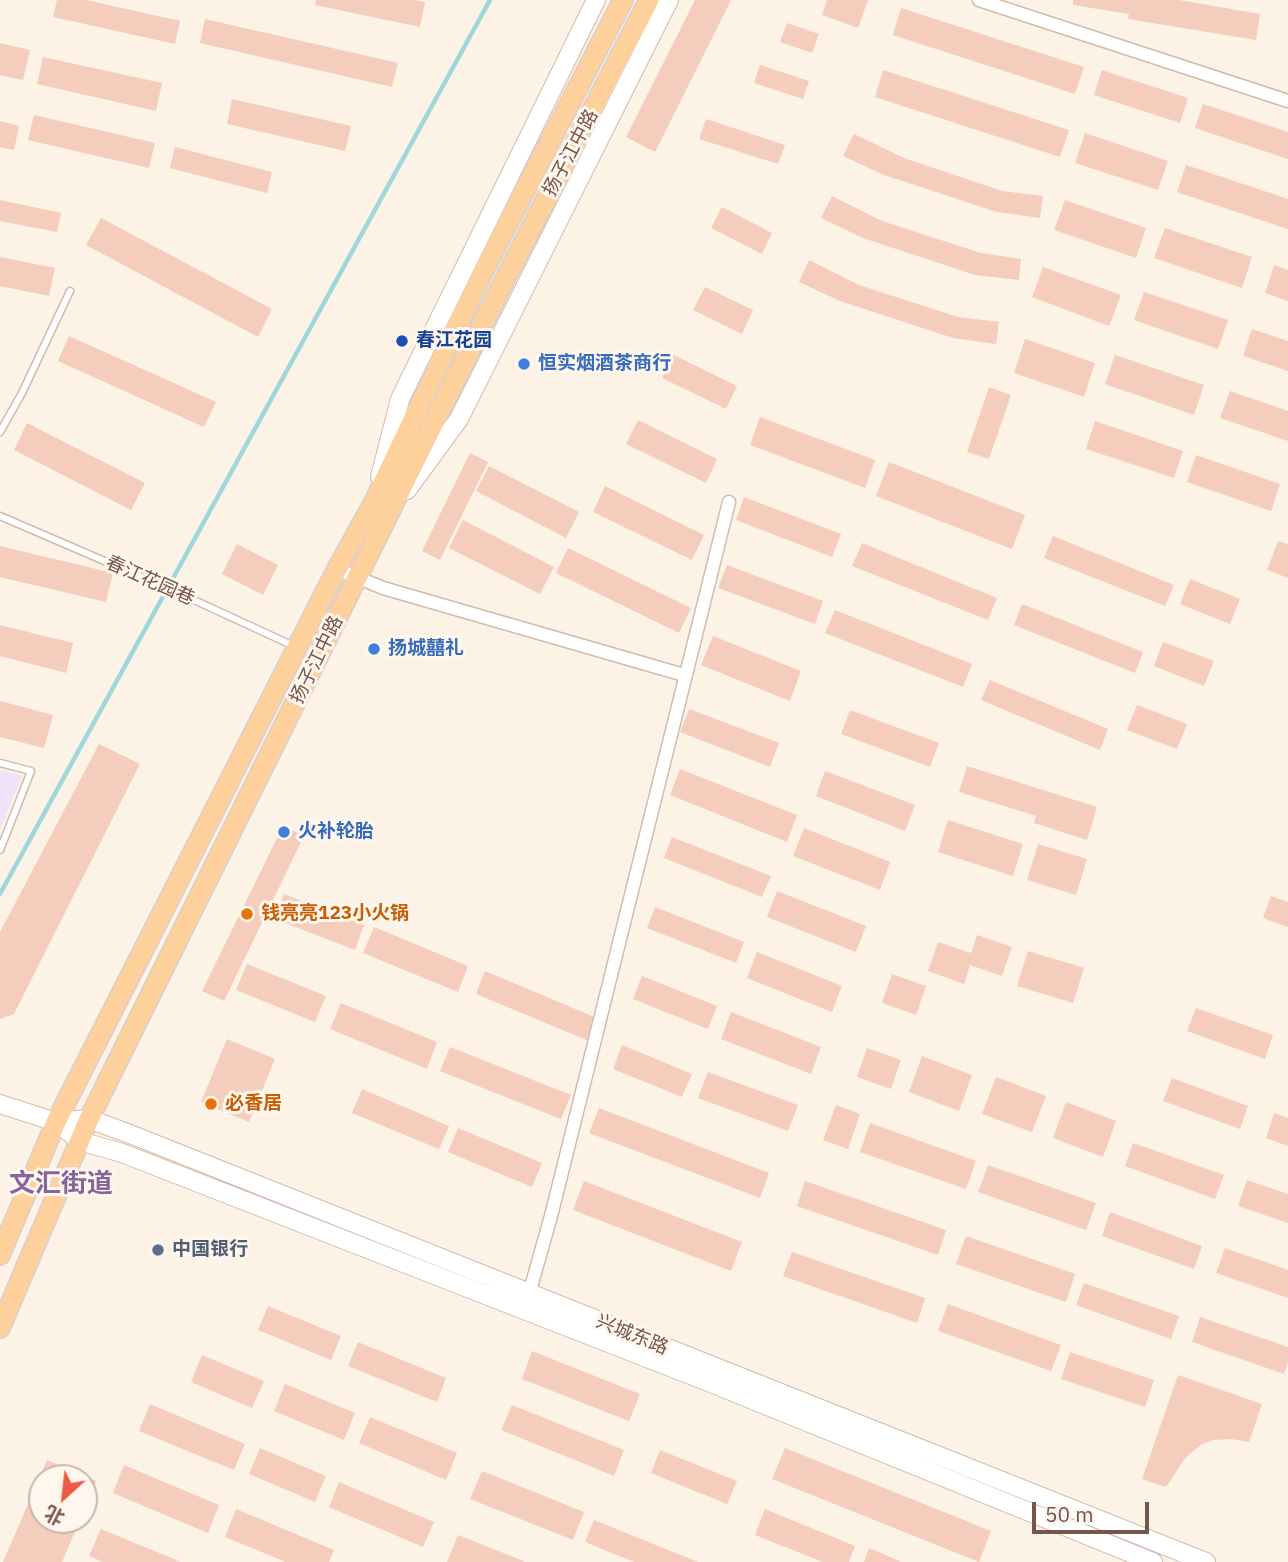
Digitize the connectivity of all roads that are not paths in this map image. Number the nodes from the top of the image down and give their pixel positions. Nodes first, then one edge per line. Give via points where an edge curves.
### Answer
1 (596, 0) edge
2 (623, 0) edge
3 (649, 0) edge
4 (668, 0) edge
5 (979, 0) edge
6 (1288, 101) edge
7 (70, 291) dead end
8 (0, 432) edge
9 (374, 502) junction
10 (729, 502) dead end
11 (393, 509) junction
12 (0, 516) edge
13 (337, 569) junction
14 (357, 579) junction
15 (298, 648) junction
16 (684, 675) junction
17 (0, 763) edge
18 (0, 850) edge
19 (0, 1104) edge
20 (89, 1119) junction
21 (56, 1122) junction
22 (80, 1140) junction
23 (0, 1255) edge
24 (529, 1294) junction
25 (0, 1328) edge
26 (1153, 1562) edge
27 (1206, 1562) edge

1 - 9 street via 400,399
2 - 9 main road, 扬子江中路 via 483,272
3 - 11 main road, 扬子江中路
4 - 11 street via 460,419
5 - 6 street
7 - 8 lane
9 - 13 main road, 扬子江中路
10 - 16 street
11 - 14 main road, 扬子江中路
12 - 15 lane, 春江花园巷
13 - 14 street
13 - 15 main road, 扬子江中路
14 - 16 street
14 - 20 main road, 扬子江中路
15 - 21 main road, 扬子江中路
16 - 24 street
17 - 18 lane via 31,771
19 - 21 street, 兴城东路
20 - 21 street, 兴城东路
20 - 22 main road, 扬子江中路
20 - 24 street, 兴城东路
21 - 22 street, 兴城东路
21 - 23 main road, 扬子江中路
22 - 25 main road, 扬子江中路
22 - 26 street, 兴城东路 via 693,1376
24 - 27 street, 兴城东路

